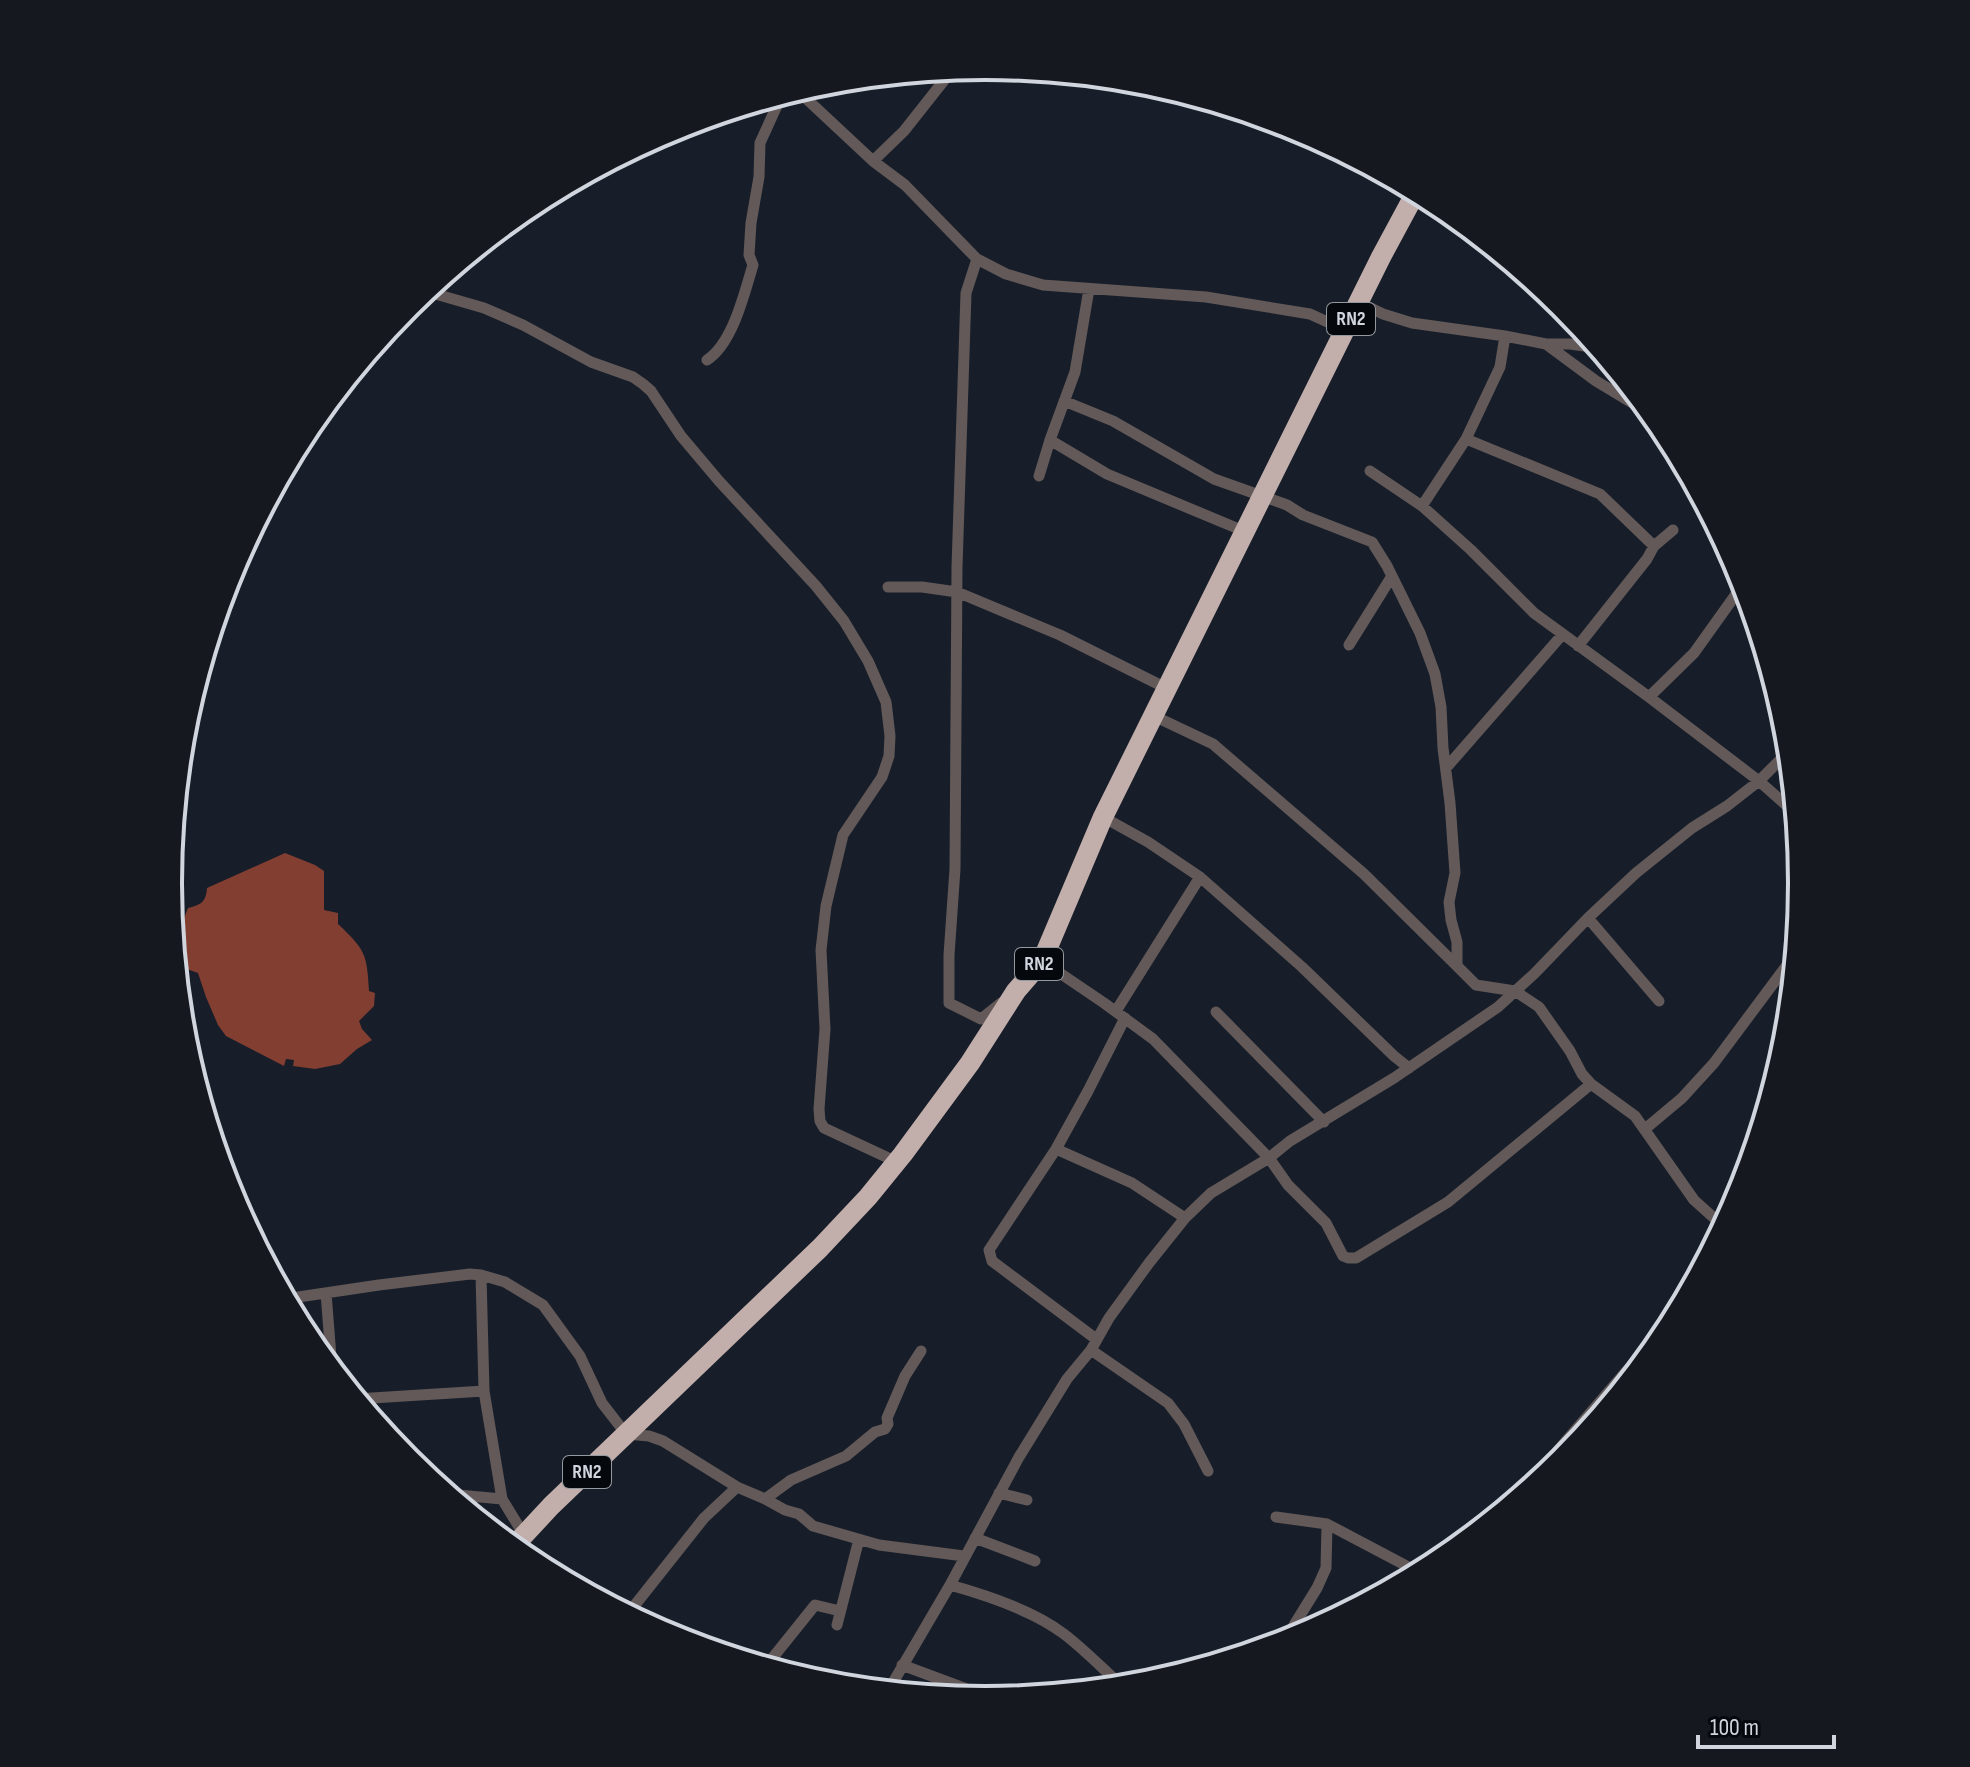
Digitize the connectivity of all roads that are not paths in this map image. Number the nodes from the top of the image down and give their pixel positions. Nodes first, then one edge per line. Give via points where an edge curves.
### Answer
1 (943, 82) edge
2 (808, 100) edge
3 (776, 107) edge
4 (873, 161) junction
5 (1410, 202) edge
6 (977, 259) junction
7 (1089, 289) junction
8 (438, 295) edge
9 (1360, 303) junction
10 (1345, 330) junction
11 (1505, 336) junction
12 (1546, 344) junction
13 (1581, 346) edge
14 (707, 360) dead end
15 (1625, 399) edge
16 (1064, 401) junction
17 (1466, 439) junction
18 (1050, 440) junction
19 (1370, 471) dead end
20 (1039, 476) dead end
21 (1263, 496) junction
22 (1422, 506) junction
23 (1673, 530) dead end
24 (1246, 532) junction
25 (1654, 546) junction
26 (1392, 576) junction
27 (888, 587) dead end
28 (957, 592) junction
29 (1735, 596) edge
30 (1562, 635) junction
31 (1349, 645) dead end
32 (1578, 646) junction
33 (1168, 689) junction
34 (1649, 697) junction
35 (1154, 716) junction
36 (1779, 761) edge
37 (1446, 768) junction
38 (1759, 781) junction
39 (1784, 804) edge
40 (1103, 817) junction
41 (1200, 877) junction
42 (1588, 918) junction
43 (1042, 961) junction
44 (1457, 966) junction
45 (1784, 969) edge
46 (1016, 991) junction
47 (1515, 991) junction
48 (1659, 1001) dead end
49 (1216, 1012) dead end
50 (1120, 1014) junction
51 (1409, 1068) junction
52 (1591, 1084) junction
53 (1324, 1122) junction
54 (1645, 1129) junction
55 (1056, 1149) junction
56 (1269, 1158) junction
57 (897, 1162) junction
58 (1185, 1218) junction
59 (1715, 1219) edge
60 (481, 1275) junction
61 (326, 1293) junction
62 (297, 1297) edge
63 (1093, 1344) junction
64 (330, 1348) edge
65 (921, 1351) dead end
66 (484, 1391) junction
67 (369, 1398) edge
68 (626, 1434) junction
69 (1208, 1471) dead end
70 (737, 1487) junction
71 (999, 1493) junction
72 (466, 1497) edge
73 (502, 1499) junction
74 (765, 1499) junction
75 (1027, 1500) dead end
76 (1276, 1517) dead end
77 (1327, 1524) junction
78 (516, 1535) edge
79 (975, 1538) junction
80 (520, 1539) edge
81 (857, 1539) junction
82 (964, 1556) junction
83 (1035, 1561) dead end
84 (1408, 1566) edge
85 (950, 1585) junction
86 (634, 1606) edge
87 (840, 1611) junction
88 (837, 1625) dead end
89 (1294, 1625) edge
90 (774, 1659) edge
91 (902, 1665) junction
92 (1112, 1677) edge
93 (893, 1681) edge
94 (958, 1686) edge

1 - 4 street
2 - 4 street
3 - 14 street via 760,143 749,255 753,265 732,327
4 - 6 street via 905,185
5 - 9 highway, RN2
6 - 7 street via 1026,281
6 - 28 street via 966,293
7 - 10 street via 1206,297 1310,314
7 - 16 street via 1075,372
8 - 57 street via 484,308 643,384 709,470 835,609 868,661 886,702 889,756 882,777 843,835 826,906 820,1121 824,1128
9 - 10 highway, RN2
9 - 11 street via 1412,323
10 - 21 highway, RN2
11 - 12 street
11 - 17 street via 1500,367
12 - 13 street
12 - 15 street
16 - 18 street
16 - 21 street via 1113,421 1214,479
17 - 22 street
17 - 25 street via 1600,494
18 - 20 street
18 - 24 street via 1107,474
19 - 22 street
21 - 24 highway, RN2
21 - 26 street via 1372,542
22 - 30 street
23 - 25 street
24 - 33 highway, RN2
25 - 32 street
26 - 31 street
26 - 37 street via 1435,674
27 - 28 street
28 - 33 street
28 - 46 street via 949,1003 981,1019
29 - 34 street via 1694,653
30 - 32 street
30 - 37 street
32 - 34 street
33 - 35 highway, RN2
34 - 38 street
35 - 40 highway, RN2
35 - 44 street via 1213,744 1364,874
36 - 38 street
37 - 44 street via 1455,873 1449,902
38 - 39 street
38 - 42 street via 1662,852
40 - 41 street
40 - 43 highway, RN2
41 - 50 street
41 - 51 street
42 - 47 street
42 - 48 street
43 - 46 highway, RN2
43 - 50 street
44 - 47 street via 1476,985
45 - 54 street via 1714,1063
46 - 57 highway, RN2
47 - 51 street
47 - 52 street via 1539,1007
49 - 53 street
50 - 55 street via 1088,1091
50 - 56 street via 1153,1039
51 - 53 street
52 - 54 street
52 - 56 street via 1448,1202 1356,1258 1343,1256 1326,1223
53 - 56 street
54 - 59 street via 1694,1200
55 - 58 street via 1132,1183
55 - 63 street via 989,1256
56 - 58 street via 1211,1193
57 - 68 highway, RN2 via 820,1248
58 - 63 street
60 - 61 street
60 - 66 street
60 - 68 street via 505,1282 543,1305
61 - 62 street
61 - 64 street
63 - 69 street via 1168,1403
63 - 71 street
65 - 74 street via 905,1376 885,1429
66 - 67 street
66 - 73 street
68 - 70 street via 663,1441
68 - 80 highway, RN2
70 - 74 street
70 - 86 street via 704,1518
71 - 75 street
71 - 79 street
72 - 73 street
73 - 78 street
74 - 81 street via 813,1526
76 - 77 street
77 - 84 street
77 - 89 street via 1326,1568
79 - 82 street
79 - 83 street
81 - 82 street
81 - 87 street
82 - 85 street
85 - 91 street
85 - 92 street via 1020,1609 1062,1632
87 - 88 street
87 - 90 street via 815,1605
91 - 93 street
91 - 94 street

